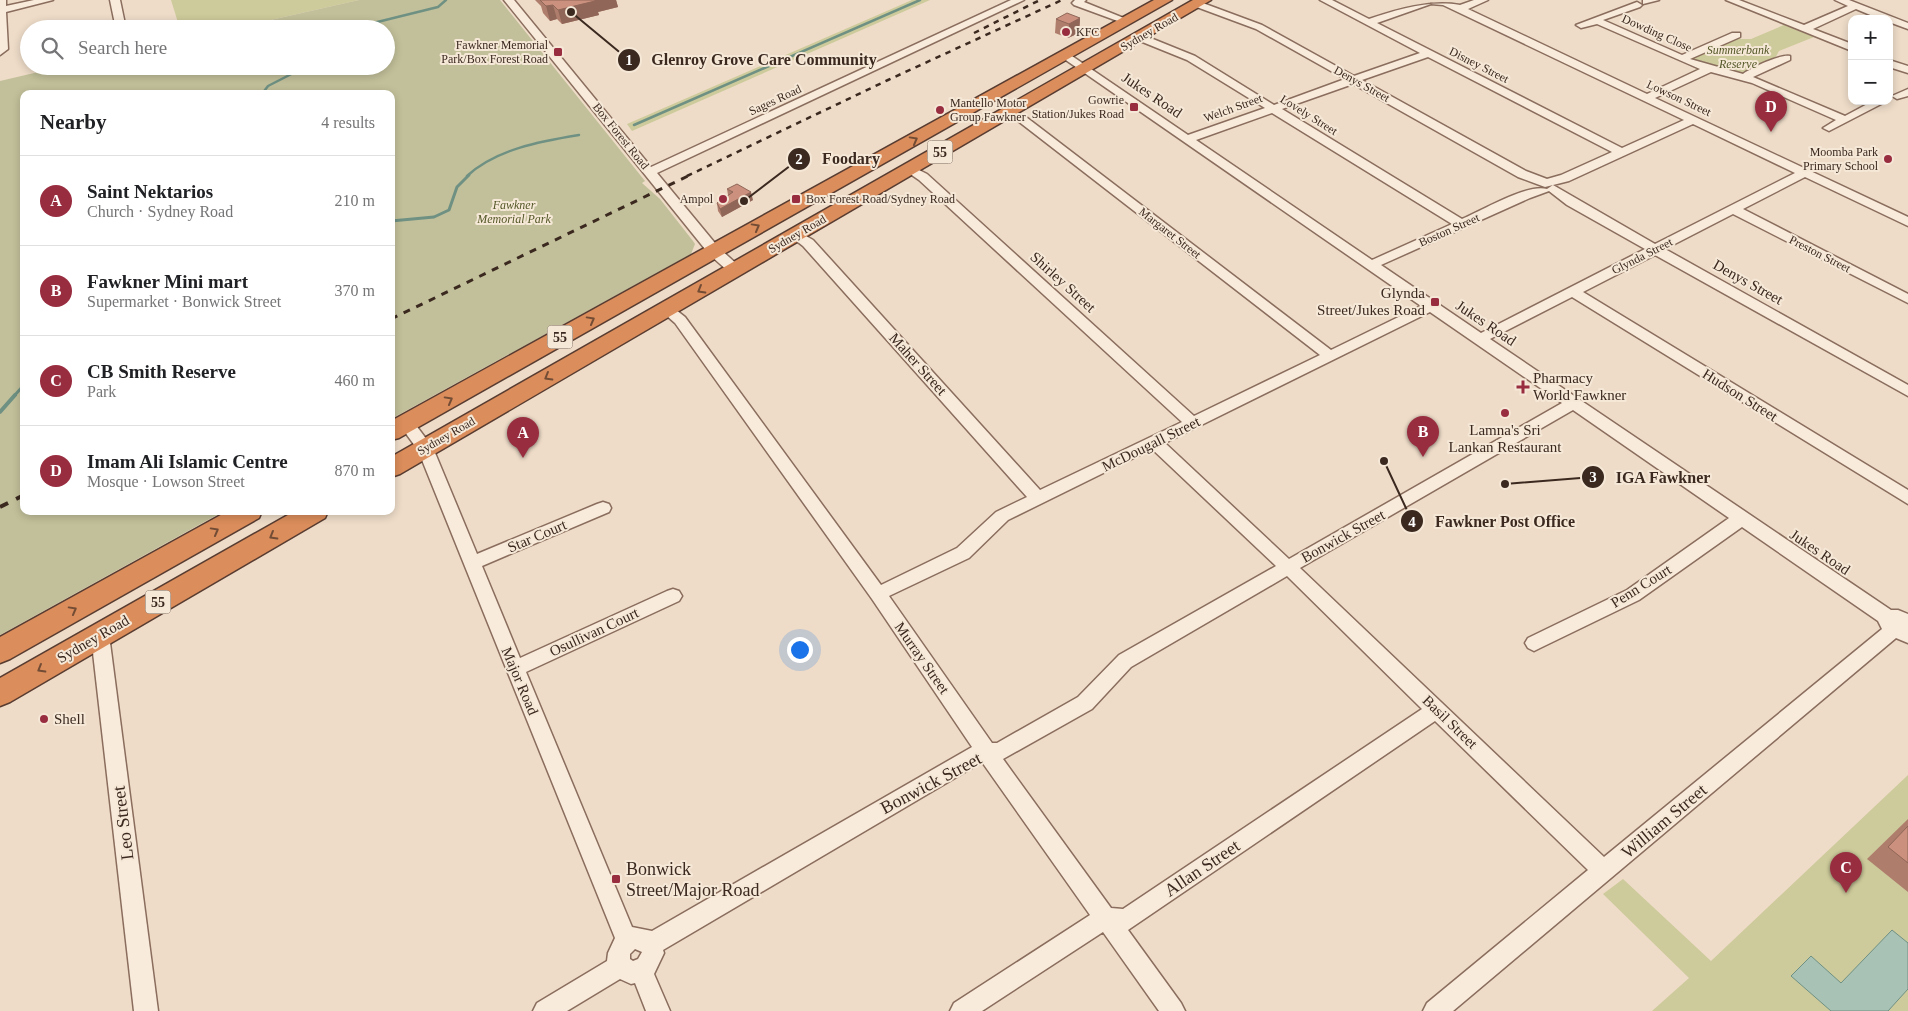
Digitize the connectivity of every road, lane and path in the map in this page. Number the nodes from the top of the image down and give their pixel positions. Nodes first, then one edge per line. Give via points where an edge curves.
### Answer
1 (48, 0) edge
2 (115, 0) edge
3 (509, 0) edge
4 (1019, 0) edge
5 (1081, 0) edge
6 (1165, 0) edge
7 (1326, 0) edge
8 (1483, 0) edge
9 (1731, 0) edge
10 (1840, 0) edge
11 (1438, 1) edge
12 (1200, 2) edge
13 (1646, 2) edge
14 (1, 6) edge
15 (1856, 6) junction
16 (1458, 9) junction
17 (119, 20) edge
18 (1598, 21) junction
19 (1126, 22) junction
20 (1368, 22) junction
21 (1581, 25) dead end
22 (1908, 26) edge
23 (1804, 29) junction
24 (1736, 35) dead end
25 (1139, 37) junction
26 (1848, 46) edge
27 (0, 52) edge
28 (1429, 53) junction
29 (1065, 56) junction
30 (1786, 58) dead end
31 (1681, 59) junction
32 (1893, 64) edge
33 (1084, 68) junction
34 (1709, 69) junction
35 (1908, 70) edge
36 (1746, 78) junction
37 (1354, 80) junction
38 (1908, 92) edge
39 (1897, 96) dead end
40 (1646, 98) junction
41 (1874, 105) edge
42 (1273, 109) junction
43 (1008, 112) junction
44 (1692, 120) junction
45 (1845, 120) junction
46 (1829, 128) dead end
47 (1188, 139) junction
48 (1621, 152) junction
49 (909, 170) junction
50 (650, 172) junction
51 (1804, 173) junction
52 (1544, 187) junction
53 (1733, 209) junction
54 (1908, 222) edge
55 (1461, 224) junction
56 (795, 235) junction
57 (1655, 249) junction
58 (714, 251) junction
59 (1371, 265) junction
60 (735, 270) junction
61 (1572, 291) junction
62 (1908, 299) edge
63 (1432, 306) junction
64 (666, 309) junction
65 (1480, 339) junction
66 (1330, 356) junction
67 (1908, 391) edge
68 (1574, 403) junction
69 (1193, 423) junction
70 (399, 428) edge
71 (1154, 442) junction
72 (425, 448) junction
73 (395, 466) edge
74 (1038, 498) junction
75 (1908, 498) edge
76 (603, 508) dead end
77 (243, 515) edge
78 (309, 515) edge
79 (1742, 518) junction
80 (472, 563) junction
81 (1288, 567) junction
82 (878, 594) junction
83 (673, 596) dead end
84 (1902, 624) edge
85 (100, 635) junction
86 (1534, 643) dead end
87 (0, 651) edge
88 (515, 669) junction
89 (0, 693) edge
90 (1437, 709) junction
91 (987, 752) junction
92 (1604, 871) junction
93 (1107, 918) junction
94 (627, 941) junction
95 (651, 944) junction
96 (631, 968) junction
97 (146, 1011) edge
98 (545, 1011) edge
99 (658, 1011) edge
100 (962, 1011) edge
101 (1173, 1011) edge
102 (1435, 1011) edge

1 - 14 street
2 - 17 street
3 - 50 street, Box Forest Road
4 - 50 street, Sages Road
5 - 19 street via 1077,3
6 - 19 highway, Sydney Road / 55
7 - 20 street, Disney Street
8 - 16 street
9 - 23 street
10 - 15 street
11 - 16 street, Lowson Street
11 - 20 street
12 - 25 highway, Sydney Road / 55
12 - 37 street, Denys Street via 1259,27
13 - 18 street, Dowding Close via 1610,12
14 - 27 street via 3,49
15 - 22 street
15 - 23 street
16 - 40 street, Lowson Street
18 - 21 street, Dowding Close
18 - 31 street, Dowding Close
19 - 29 highway, Sydney Road / 55
20 - 28 street, Disney Street
23 - 26 street
24 - 31 street
25 - 33 highway, Sydney Road / 55
25 - 42 street, Lovely Street via 1191,58
28 - 37 street, Welch Street
28 - 48 street, Disney Street
29 - 33 street, Jukes Road
58 -> 29 highway, Sydney Road / 55
30 - 36 street via 1752,72
31 - 34 street, Dowding Close
32 - 35 street
33 - 43 highway, Sydney Road / 55
33 - 47 street, Jukes Road
34 - 36 street, Dowding Close
34 - 40 street
36 - 45 street, Dowding Close
37 - 42 street, Welch Street
37 - 52 street, Denys Street
38 - 39 street
40 - 44 street, Lowson Street
41 - 45 street
42 - 47 street, Welch Street
42 - 55 street, Lovely Street
43 - 49 highway, Sydney Road / 55
43 - 66 street, Margaret Street via 1022,119
44 - 48 street, Boston Street
44 - 51 street, Lowson Street
45 - 46 street
47 - 59 street, Jukes Road
48 - 52 street, Boston Street
49 - 56 highway, Sydney Road / 55
49 - 69 street, Shirley Street via 923,177
50 - 58 street, Box Forest Road
51 - 53 street, Glynda Street
51 - 54 street, Lowson Street
52 - 55 street, Boston Street
52 - 57 street, Denys Street
53 - 57 street, Glynda Street
53 - 62 street, Preston Street
55 - 59 street, Boston Street
56 - 60 highway, Sydney Road / 55
56 - 74 street, Maher Street via 808,243
57 - 61 street, Glynda Street
57 - 67 street, Denys Street
58 - 60 street, Box Forest Road
70 -> 58 highway, Sydney Road / 55
59 - 63 street, Jukes Road
60 -> 64 highway, Sydney Road / 55
61 - 65 street, Glynda Street
61 - 75 street, Hudson Street
63 - 65 street, Jukes Road
63 - 66 street, McDougall Street
64 -> 72 highway, Sydney Road / 55
64 - 82 street, Murray Street via 680,320
65 - 68 street, Jukes Road
66 - 69 street, McDougall Street
68 - 79 street, Jukes Road
68 - 81 street, Bonwick Street
69 - 71 street, McDougall Street
70 - 72 street, Major Road
71 - 74 street, McDougall Street
71 - 81 street, Basil Street
72 - 73 highway, Sydney Road / 55
72 - 80 street, Major Road
74 - 82 street, McDougall Street via 1002,516 964,553
76 - 80 street, Star Court
87 -> 77 highway, 55
78 -> 85 highway, Sydney Road / 55
79 - 84 street, Jukes Road
79 - 86 street, Penn Court via 1633,595
80 - 88 street, Major Road
81 - 90 street, Basil Street
81 - 91 street, Bonwick Street via 1125,661 1084,703 999,752
82 - 91 street, Murray Street
83 - 88 street, Osullivan Court
84 - 92 street, William Street
85 -> 89 highway, Sydney Road / 55
85 - 97 street, Leo Street
88 - 94 street, Major Road
90 - 92 street, Basil Street
90 - 93 street, Allan Street via 1126,920
91 - 93 street, Murray Street
91 - 95 street, Bonwick Street via 973,756
92 - 102 street, William Street
93 - 100 street, Allan Street
93 - 101 street, Murray Street
94 - 95 street via 638,938
94 - 96 street via 618,956
95 - 96 street via 652,958
96 - 98 street
96 - 99 street

